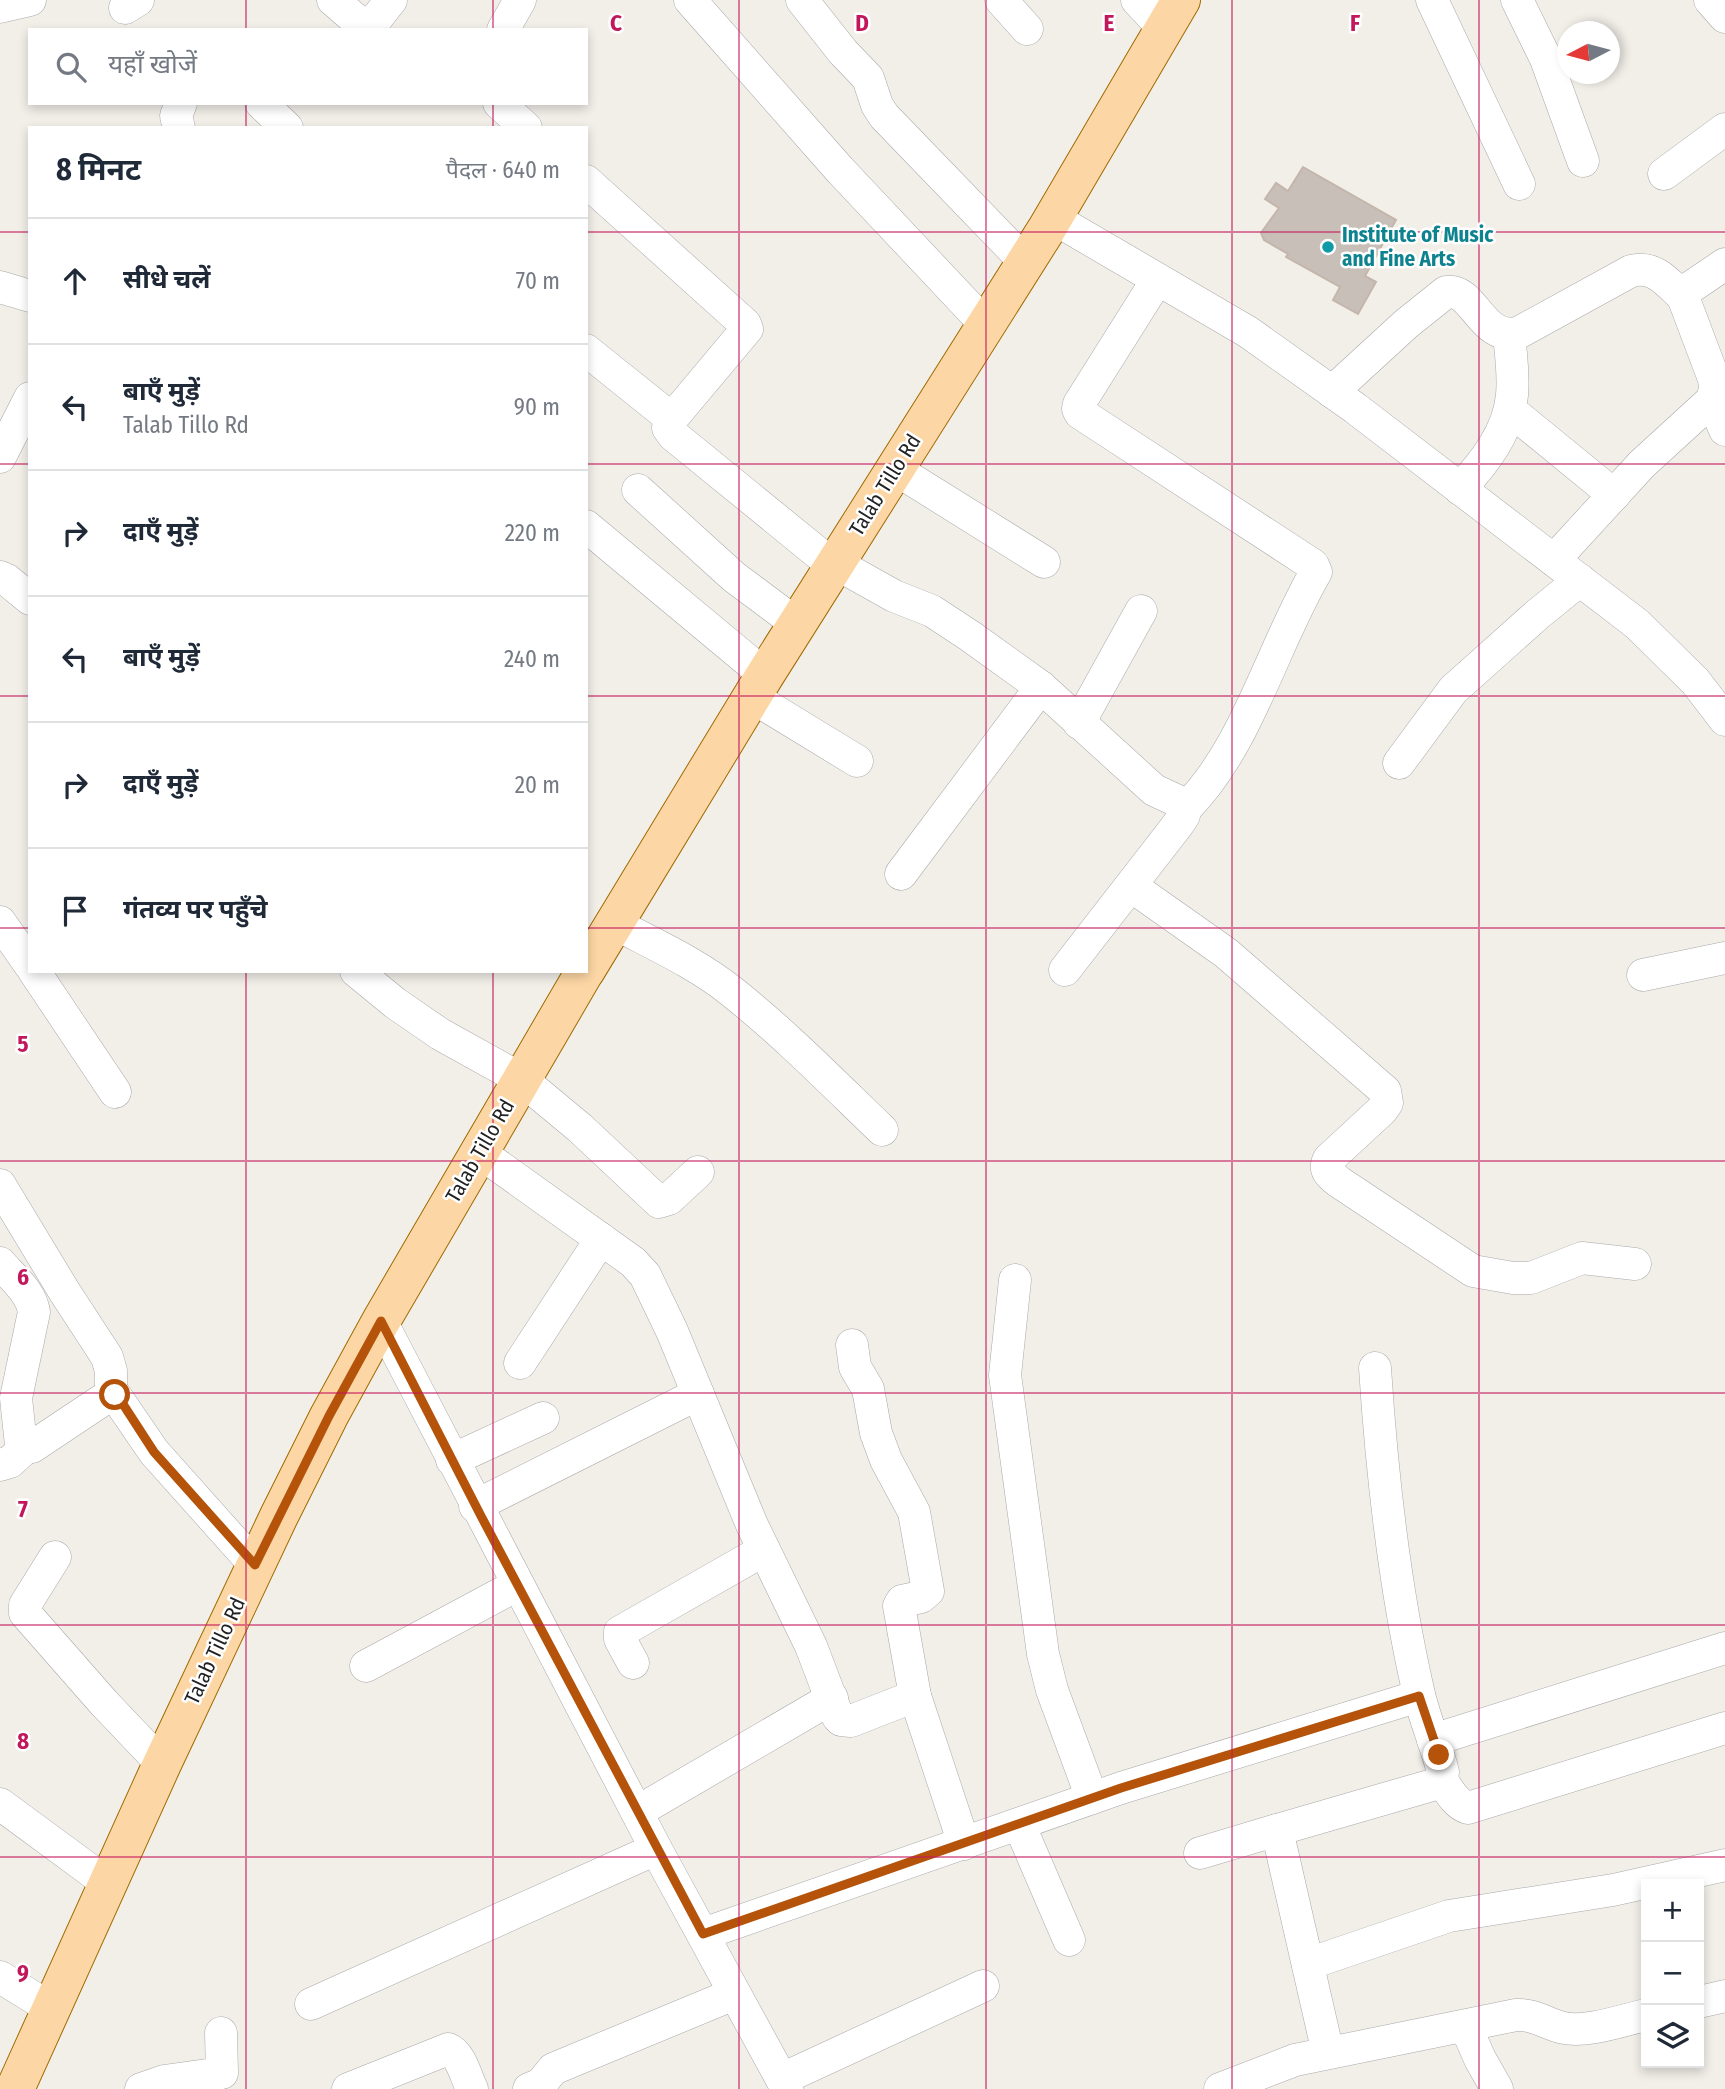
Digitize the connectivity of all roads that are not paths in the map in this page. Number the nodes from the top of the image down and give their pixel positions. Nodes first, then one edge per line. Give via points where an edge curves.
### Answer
1 (30, 0) edge
2 (333, 0) edge
3 (391, 0) edge
4 (520, 0) edge
5 (802, 0) edge
6 (1001, 0) edge
7 (1137, 0) edge
8 (1433, 0) edge
9 (1517, 0) edge
10 (1710, 0) edge
11 (696, 2) edge
12 (0, 7) edge
13 (1172, 14) edge
14 (1725, 17) edge
15 (370, 28) edge
16 (372, 28) edge
17 (504, 28) edge
18 (1027, 29) dead end
19 (180, 105) edge
20 (263, 105) edge
21 (501, 105) edge
22 (178, 126) edge
23 (285, 126) edge
24 (524, 126) edge
25 (1725, 130) edge
26 (1583, 161) dead end
27 (1664, 174) dead end
28 (588, 183) edge
29 (1519, 184) dead end
30 (1054, 218) junction
31 (1026, 262) junction
32 (1725, 264) edge
33 (1157, 280) junction
34 (0, 287) edge
35 (28, 295) edge
36 (1683, 297) junction
37 (986, 325) junction
38 (1509, 335) junction
39 (588, 352) edge
40 (1332, 391) junction
41 (1712, 400) junction
42 (17, 407) edge
43 (1510, 411) junction
44 (672, 419) junction
45 (1725, 430) edge
46 (0, 457) edge
47 (895, 469) junction
48 (1460, 489) junction
49 (638, 490) dead end
50 (1614, 495) junction
51 (588, 528) edge
52 (1553, 560) junction
53 (1044, 562) dead end
54 (835, 564) junction
55 (0, 577) edge
56 (1580, 580) junction
57 (28, 597) edge
58 (1141, 611) dead end
59 (797, 624) junction
60 (759, 686) junction
61 (1041, 687) junction
62 (1725, 719) edge
63 (1079, 723) junction
64 (857, 761) dead end
65 (1399, 763) dead end
66 (1186, 808) junction
67 (901, 874) dead end
68 (1131, 886) junction
69 (0, 922) edge
70 (614, 923) junction
71 (1725, 958) edge
72 (28, 962) edge
73 (588, 967) edge
74 (1065, 970) dead end
75 (35, 973) edge
76 (358, 973) edge
77 (584, 973) edge
78 (1643, 975) dead end
79 (521, 1079) junction
80 (115, 1092) dead end
81 (882, 1130) dead end
82 (479, 1152) junction
83 (698, 1172) dead end
84 (0, 1185) edge
85 (601, 1239) junction
86 (0, 1264) edge
87 (1635, 1264) dead end
88 (1015, 1280) dead end
89 (381, 1321) junction
90 (852, 1345) dead end
91 (520, 1363) dead end
92 (1376, 1368) dead end
93 (698, 1394) junction
94 (111, 1396) junction
95 (8, 1397) edge
96 (543, 1418) dead end
97 (12, 1457) edge
98 (452, 1460) junction
99 (475, 1506) junction
100 (764, 1550) junction
101 (55, 1557) dead end
102 (255, 1565) junction
103 (517, 1585) junction
104 (1725, 1648) edge
105 (633, 1663) dead end
106 (366, 1666) dead end
107 (915, 1696) junction
108 (1419, 1696) junction
109 (832, 1698) junction
110 (1725, 1728) edge
111 (1433, 1740) junction
112 (162, 1764) junction
113 (1441, 1779) junction
114 (1092, 1798) junction
115 (0, 1804) edge
116 (637, 1812) junction
117 (1019, 1824) junction
118 (1277, 1830) junction
119 (964, 1843) junction
120 (656, 1849) junction
121 (1200, 1853) dead end
122 (1725, 1865) edge
123 (1668, 1879) edge
124 (106, 1882) junction
125 (1641, 1885) edge
126 (703, 1934) junction
127 (1069, 1940) dead end
128 (1308, 1964) junction
129 (0, 1977) edge
130 (983, 1986) dead end
131 (734, 1994) junction
132 (1725, 1996) edge
133 (1704, 2001) edge
134 (311, 2004) dead end
135 (52, 2009) junction
136 (1641, 2016) edge
137 (1466, 2026) junction
138 (220, 2034) dead end
139 (1328, 2053) junction
140 (1261, 2082) edge
141 (784, 2084) edge
142 (15, 2089) edge
143 (141, 2089) edge
144 (348, 2089) edge
145 (472, 2089) edge
146 (529, 2089) edge
147 (1220, 2089) edge
148 (1497, 2089) edge

1 - 12 street
2 - 15 street
3 - 16 street
4 - 17 street
5 - 31 street via 868,78 884,116
6 - 18 street
7 - 13 street
8 - 29 street
9 - 26 street via 1546,59
10 - 14 street
11 - 37 street via 840,170
13 - 30 main road, Talab Tillo Rd
19 - 22 street
20 - 23 street
21 - 24 street
25 - 27 street
28 - 44 street via 747,329
30 - 31 main road, Talab Tillo Rd
30 - 33 street
31 - 37 main road, Talab Tillo Rd
32 - 36 street
33 - 40 street via 1248,332
33 - 66 street via 1079,404 1080,413 1313,565 1316,572 1227,752
34 - 35 street
36 - 38 street via 1658,274 1642,268
36 - 41 street via 1714,379
37 - 47 main road, Talab Tillo Rd
38 - 40 street via 1493,330 1460,295 1446,292
38 - 43 street
39 - 44 street
40 - 48 street
41 - 45 street
41 - 50 street
42 - 46 street
43 - 48 street via 1490,453
43 - 50 street
44 - 54 street via 668,428 673,435
47 - 53 street
47 - 54 main road, Talab Tillo Rd
48 - 52 street
49 - 59 street via 734,576
50 - 52 street
51 - 60 street
52 - 56 street
54 - 59 main road, Talab Tillo Rd
54 - 61 street via 932,611
55 - 57 street
56 - 62 street via 1656,642
56 - 65 street via 1452,690
58 - 63 street
59 - 60 main road, Talab Tillo Rd
60 - 64 street
60 - 70 main road, Talab Tillo Rd
61 - 63 street
61 - 67 street
63 - 66 street via 1149,786
66 - 68 street
68 - 74 street
68 - 87 street via 1227,953 1385,1091 1387,1103 1329,1158 1329,1174 1339,1182 1473,1271 1531,1278 1582,1258
69 - 72 street
70 - 73 main road, Talab Tillo Rd
70 - 81 street via 730,990
71 - 78 street
75 - 80 street
76 - 79 street via 440,1034
77 - 79 main road, Talab Tillo Rd
79 - 82 main road, Talab Tillo Rd
79 - 83 street via 659,1202 669,1199
82 - 85 street
82 - 89 main road, Talab Tillo Rd
84 - 94 street via 107,1357
85 - 91 street
85 - 93 street via 645,1275
86 - 95 street via 25,1291 34,1312
88 - 114 street via 1005,1374 1043,1654
89 - 98 street
89 - 102 main road, Talab Tillo Rd
90 - 107 street via 855,1367 868,1389 876,1433 912,1507 919,1533 928,1591 899,1606
92 - 108 street via 1397,1579
93 - 99 street
93 - 100 street
94 - 97 street
94 - 102 street via 119,1398 154,1452
95 - 97 street via 19,1443
96 - 98 street
98 - 99 street
99 - 103 street
100 - 105 street via 620,1632
100 - 109 street
101 - 112 street via 25,1605 25,1613
102 - 112 main road, Talab Tillo Rd
103 - 106 street
103 - 116 street
104 - 111 street
107 - 109 street via 846,1721 838,1717
107 - 119 street
108 - 111 street
108 - 114 street
109 - 116 street
110 - 113 street via 1468,1808
111 - 113 street
112 - 124 main road, Talab Tillo Rd
113 - 118 street via 1408,1793
114 - 117 street
115 - 124 street
116 - 120 street
117 - 119 street
117 - 127 street
118 - 121 street
118 - 128 street
119 - 126 street
120 - 126 street
120 - 134 street
122 - 123 street
124 - 135 main road, Talab Tillo Rd
125 - 128 street via 1449,1916
126 - 131 street
128 - 139 street
129 - 135 street
130 - 141 street
131 - 141 street
131 - 146 street via 554,2070
132 - 133 street
135 - 142 main road, Talab Tillo Rd
136 - 137 street via 1576,2029 1527,2014
137 - 139 street
137 - 148 street
138 - 143 street via 222,2073
139 - 140 street via 1296,2060
140 - 147 street
144 - 145 street via 448,2049 457,2056

